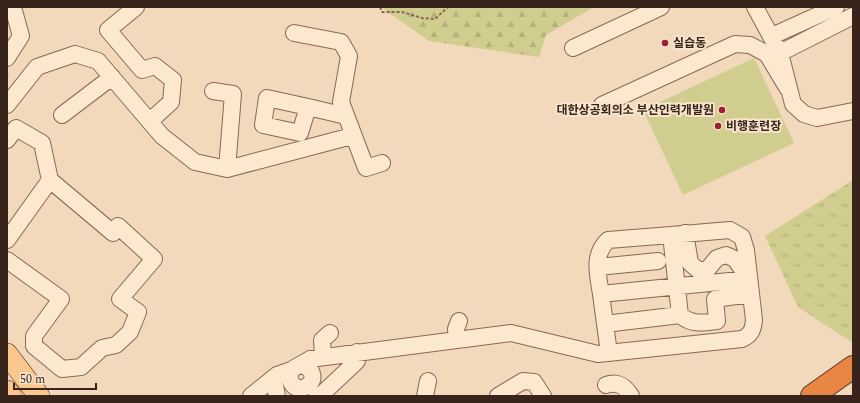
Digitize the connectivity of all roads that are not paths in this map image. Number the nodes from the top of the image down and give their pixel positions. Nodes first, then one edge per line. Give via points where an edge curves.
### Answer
1 (136, 7) edge
2 (662, 7) edge
3 (755, 7) edge
4 (836, 7) edge
5 (7, 8) edge
6 (853, 16) edge
7 (294, 33) dead end
8 (772, 36) junction
9 (573, 48) dead end
10 (780, 53) junction
11 (7, 58) edge
12 (112, 77) junction
13 (788, 89) junction
14 (213, 91) dead end
15 (7, 105) edge
16 (602, 105) dead end
17 (308, 107) dead end
18 (344, 109) junction
19 (853, 111) edge
20 (62, 115) dead end
21 (150, 121) junction
22 (352, 136) junction
23 (7, 140) edge
24 (382, 163) dead end
25 (227, 169) junction
26 (50, 180) junction
27 (678, 234) junction
28 (7, 240) edge
29 (7, 260) edge
30 (658, 261) dead end
31 (598, 267) junction
32 (750, 286) junction
33 (677, 287) junction
34 (601, 294) junction
35 (680, 315) junction
36 (458, 321) dead end
37 (605, 324) junction
38 (330, 333) dead end
39 (457, 340) junction
40 (357, 352) junction
41 (609, 353) junction
42 (323, 356) junction
43 (11, 362) edge
44 (853, 367) edge
45 (606, 384) dead end
46 (853, 384) edge
47 (294, 386) edge
48 (7, 391) edge
49 (11, 396) edge
50 (39, 396) edge
51 (251, 396) edge
52 (498, 396) edge
53 (543, 396) edge
54 (631, 396) edge
55 (812, 396) edge
56 (836, 396) edge

1 - 21 lane via 108,30 142,70 155,66 173,80 171,102
2 - 9 lane
3 - 8 lane
4 - 8 lane
5 - 11 lane via 14,11 21,36
6 - 10 lane
7 - 18 lane via 341,42 349,56
8 - 10 lane
10 - 13 lane
12 - 15 lane via 98,61 75,54 37,67
12 - 20 lane
12 - 21 lane
13 - 16 lane via 767,54 750,45 735,44
13 - 19 lane via 793,104 804,114 817,118
14 - 25 lane via 234,94
17 - 18 lane
18 - 22 lane
21 - 25 lane via 162,136 195,162
22 - 24 lane via 366,168
22 - 25 lane
23 - 26 lane via 16,128 42,143
26 - 28 lane
26 - 29 lane via 113,233 118,226 154,259 120,299 138,312 130,332 116,345 102,348 81,367 62,369 34,346 34,336 61,299
27 - 31 lane via 608,240 601,246
27 - 32 lane via 730,230 742,237
27 - 32 lane via 690,263 698,270 707,270 717,258 726,255 735,259
27 - 33 lane
30 - 31 lane via 640,255
31 - 34 lane
32 - 33 lane
32 - 35 lane via 715,299 717,321 699,324 689,322
32 - 41 lane via 753,330 742,339
33 - 34 lane
33 - 35 lane
34 - 37 lane
35 - 37 lane
36 - 39 lane
37 - 41 lane
38 - 42 lane via 322,340
39 - 40 lane
39 - 41 lane via 512,333 598,354
40 - 42 lane
40 - 47 lane via 357,361 322,394
42 - 47 lane via 310,359
43 - 50 main road
44 - 55 highway
45 - 54 lane via 620,384
46 - 56 highway
47 - 51 lane
48 - 49 main road
52 - 53 lane via 523,381 534,382

